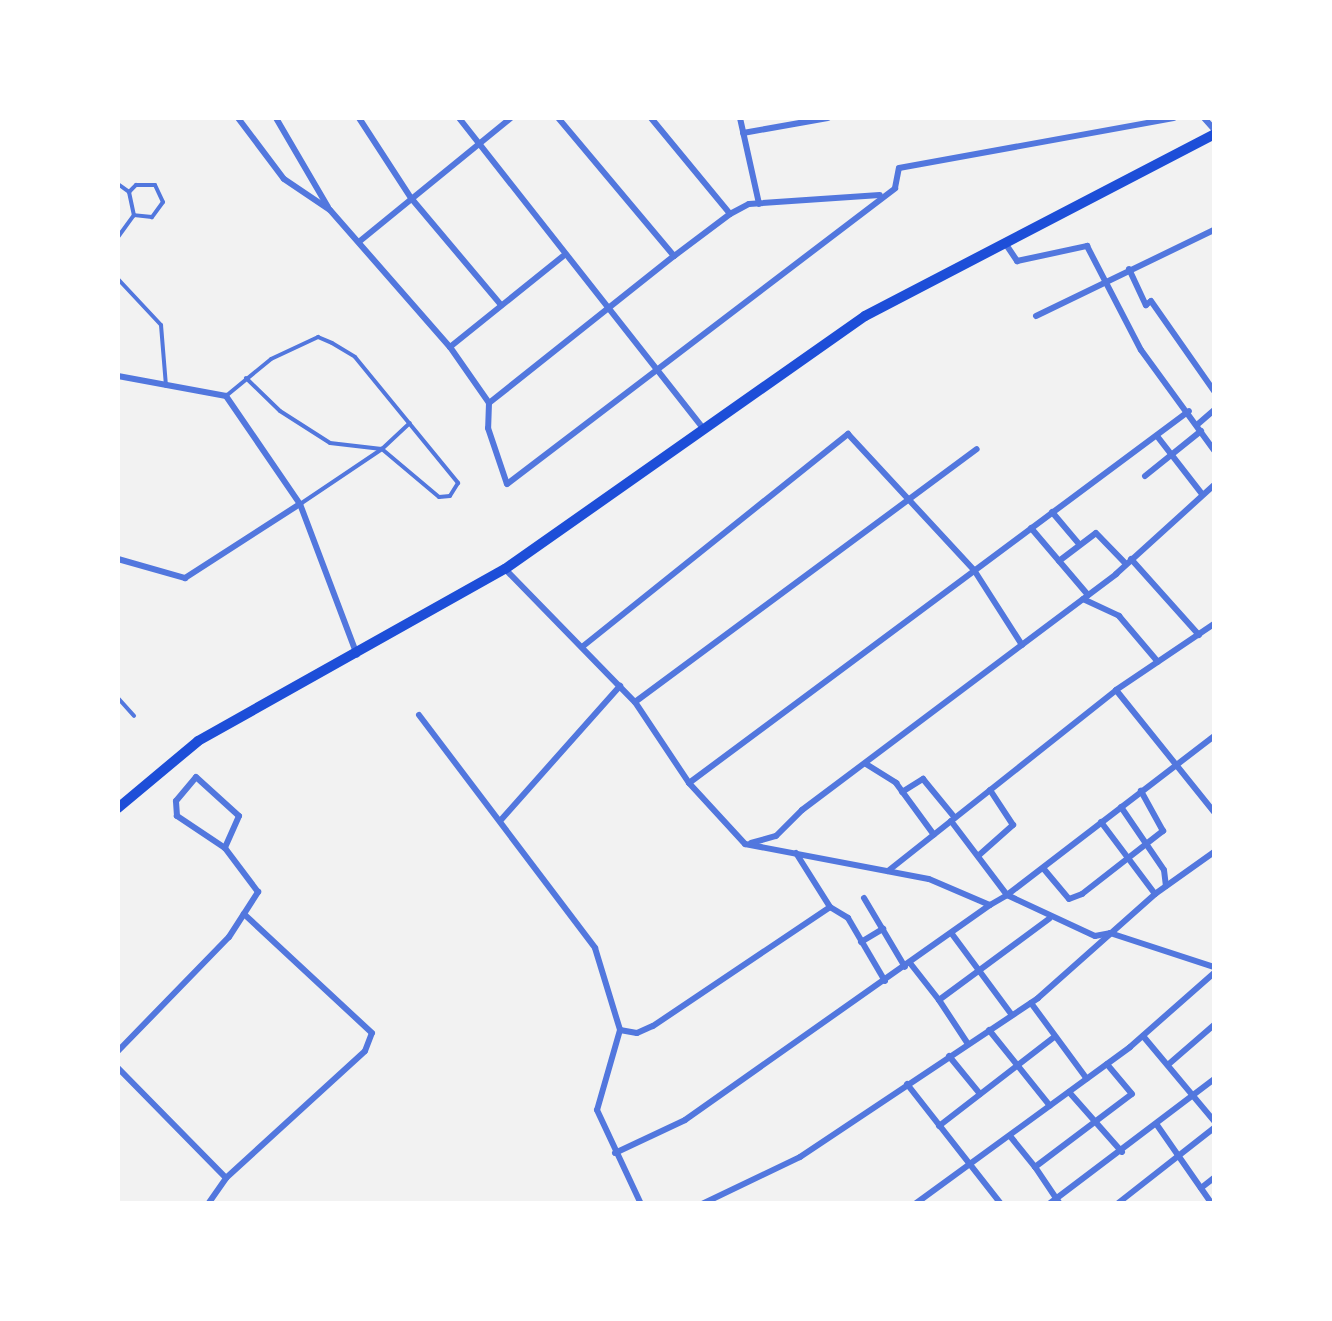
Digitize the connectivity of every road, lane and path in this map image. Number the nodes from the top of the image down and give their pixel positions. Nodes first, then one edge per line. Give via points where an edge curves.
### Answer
1 (238, 118) edge
2 (276, 118) edge
3 (359, 118) edge
4 (459, 118) edge
5 (510, 118) edge
6 (558, 118) edge
7 (651, 118) edge
8 (740, 118) edge
9 (828, 118) edge
10 (1174, 118) edge
11 (1204, 118) edge
12 (1214, 132) edge
13 (743, 133) junction
14 (476, 143) junction
15 (309, 175) junction
16 (118, 184) edge
17 (296, 186) junction
18 (130, 192) junction
19 (882, 195) junction
20 (410, 198) junction
21 (758, 204) junction
22 (330, 210) junction
23 (134, 214) junction
24 (730, 214) junction
25 (1214, 230) edge
26 (118, 237) edge
27 (360, 241) junction
28 (1004, 242) junction
29 (563, 256) junction
30 (674, 256) junction
31 (1129, 270) junction
32 (118, 280) edge
33 (1105, 282) junction
34 (501, 306) junction
35 (609, 312) junction
36 (1036, 316) dead end
37 (450, 347) junction
38 (654, 370) junction
39 (118, 376) edge
40 (246, 378) junction
41 (166, 386) junction
42 (1214, 390) edge
43 (226, 396) junction
44 (489, 403) junction
45 (1214, 410) edge
46 (1189, 411) junction
47 (410, 423) junction
48 (702, 427) junction
49 (1200, 428) junction
50 (1156, 436) junction
51 (977, 449) dead end
52 (382, 450) junction
53 (1214, 450) edge
54 (1172, 454) junction
55 (1145, 476) dead end
56 (1214, 485) edge
57 (1202, 494) junction
58 (300, 504) junction
59 (908, 504) junction
60 (1052, 512) junction
61 (1031, 528) junction
62 (1078, 544) junction
63 (118, 559) edge
64 (1059, 561) junction
65 (1129, 562) junction
66 (505, 569) junction
67 (974, 570) junction
68 (1085, 597) junction
69 (1214, 624) edge
70 (1198, 635) junction
71 (1022, 646) junction
72 (582, 647) junction
73 (358, 656) junction
74 (1158, 662) junction
75 (620, 686) junction
76 (1116, 690) junction
77 (118, 698) edge
78 (636, 702) junction
79 (419, 714) dead end
80 (134, 716) dead end
81 (1214, 736) edge
82 (866, 764) junction
83 (1174, 766) junction
84 (689, 783) junction
85 (990, 790) junction
86 (902, 792) junction
87 (1141, 792) junction
88 (1120, 807) junction
89 (118, 808) edge
90 (1214, 812) edge
91 (953, 819) junction
92 (500, 821) junction
93 (1101, 822) junction
94 (934, 835) junction
95 (1146, 843) junction
96 (745, 844) junction
97 (225, 848) junction
98 (1214, 852) edge
99 (796, 853) junction
100 (978, 856) junction
101 (1127, 858) junction
102 (1043, 868) junction
103 (887, 872) junction
104 (1166, 886) junction
105 (1155, 894) junction
106 (1007, 895) junction
107 (864, 898) dead end
108 (990, 905) junction
109 (830, 907) junction
110 (244, 914) junction
111 (1049, 919) junction
112 (882, 929) junction
113 (1110, 933) junction
114 (952, 934) junction
115 (861, 942) junction
116 (908, 965) junction
117 (1214, 970) edge
118 (978, 973) junction
119 (884, 981) junction
120 (938, 1000) junction
121 (1031, 1003) junction
122 (1012, 1015) junction
123 (1214, 1025) edge
124 (620, 1030) junction
125 (989, 1030) junction
126 (1142, 1036) junction
127 (1054, 1037) junction
128 (968, 1044) junction
129 (118, 1051) edge
130 (949, 1056) junction
131 (1170, 1063) junction
132 (1107, 1064) junction
133 (1017, 1065) junction
134 (118, 1068) edge
135 (1088, 1078) junction
136 (1214, 1079) edge
137 (907, 1084) junction
138 (1070, 1092) junction
139 (980, 1094) junction
140 (1194, 1096) junction
141 (1050, 1106) junction
142 (1096, 1123) junction
143 (1214, 1125) edge
144 (939, 1126) junction
145 (1157, 1126) junction
146 (1010, 1136) junction
147 (1122, 1152) junction
148 (614, 1153) junction
149 (1179, 1155) junction
150 (964, 1163) junction
151 (1035, 1167) junction
152 (226, 1178) junction
153 (1214, 1178) edge
154 (1201, 1188) junction
155 (928, 1192) junction
156 (1055, 1202) edge
157 (208, 1204) edge
158 (641, 1204) edge
159 (702, 1204) edge
160 (915, 1204) edge
161 (937, 1204) edge
162 (1001, 1204) edge
163 (1117, 1204) edge
164 (1212, 1204) edge

1 - 17 street
2 - 15 street
3 - 20 street
4 - 14 street
5 - 14 street
6 - 30 street
7 - 24 street
8 - 13 street
9 - 13 street
10 - 19 street via 946,154 898,168 896,188
11 - 12 street
12 - 28 main road
13 - 21 street
14 - 20 street
14 - 29 street
15 - 17 street
15 - 22 street
16 - 18 lane
17 - 22 street
18 - 23 lane
18 - 23 lane via 136,185 155,185 164,202 152,217
19 - 21 street
19 - 38 street
20 - 27 street
20 - 34 street
21 - 24 street
22 - 27 street
23 - 26 lane
24 - 30 street
25 - 31 street
27 - 37 street
28 - 33 street via 1017,261 1087,246
28 - 48 main road via 864,316
29 - 34 street
29 - 35 street
30 - 35 street
31 - 33 street
31 - 42 street via 1146,304 1151,301
32 - 41 lane via 161,325
33 - 36 street
33 - 46 street via 1141,350
34 - 37 street
35 - 38 street
35 - 44 street
37 - 44 street
38 - 44 street via 507,484 488,428
38 - 48 street
39 - 41 street
40 - 43 lane
40 - 47 lane via 318,338 355,357
40 - 52 lane via 280,411 330,443
41 - 43 street
43 - 58 street
45 - 49 street
46 - 49 street
46 - 50 street
47 - 52 lane
47 - 52 lane via 456,476 455,491 438,496
48 - 66 main road
49 - 53 street
49 - 54 street
50 - 54 street
50 - 60 street
51 - 59 street
52 - 58 lane
54 - 55 street
54 - 57 street
56 - 57 street
57 - 65 street
58 - 63 street via 185,578
58 - 73 street
59 - 67 street
59 - 72 street via 848,434
59 - 78 street
60 - 61 street
60 - 62 street
61 - 64 street
61 - 67 street
62 - 64 street
62 - 65 street via 1099,534
64 - 68 street
65 - 68 street
65 - 70 street
66 - 72 street
66 - 73 main road
67 - 71 street
67 - 84 street
68 - 71 street
68 - 74 street via 1119,616
69 - 70 street
70 - 74 street
71 - 82 street
72 - 75 street
73 - 89 main road via 198,741
74 - 76 street
75 - 78 street
75 - 92 street
76 - 83 street
76 - 85 street
77 - 80 lane
78 - 84 street
79 - 92 street
81 - 83 street
82 - 86 street
82 - 96 street via 776,836
83 - 87 street
83 - 90 street
84 - 96 street
85 - 91 street
85 - 100 street via 1012,825
86 - 91 street via 923,779
86 - 94 street
87 - 88 street
87 - 95 street via 1164,827
88 - 93 street
88 - 95 street
91 - 94 street
91 - 100 street
92 - 124 street via 596,948
93 - 101 street
93 - 102 street
94 - 103 street
95 - 101 street
95 - 104 street
96 - 99 street
97 - 97 street via 178,816 176,801 196,777 240,816
97 - 110 street via 258,884
98 - 104 street
99 - 103 street
99 - 109 street
100 - 106 street
101 - 102 street via 1072,900
101 - 105 street
102 - 106 street
103 - 108 street via 929,879
104 - 105 street
105 - 113 street
106 - 108 street
106 - 111 street
107 - 112 street
108 - 114 street
109 - 115 street via 848,918
109 - 124 street via 654,1026 637,1034
110 - 129 street via 229,938
110 - 152 street via 372,1034 365,1051
111 - 113 street via 1095,936
111 - 118 street
112 - 115 street
112 - 116 street
113 - 117 street
113 - 121 street via 1088,960
114 - 116 street
114 - 118 street
115 - 119 street
116 - 119 street
116 - 120 street
117 - 126 street
118 - 120 street
118 - 122 street
119 - 148 street via 684,1120
120 - 128 street
121 - 122 street
121 - 127 street
122 - 125 street
123 - 131 street
124 - 148 street via 597,1110
125 - 128 street
125 - 133 street
126 - 131 street
126 - 132 street
127 - 133 street
127 - 135 street
128 - 130 street
130 - 137 street
130 - 139 street
131 - 140 street
132 - 135 street
132 - 142 street via 1132,1094
133 - 139 street
133 - 141 street
134 - 152 street
135 - 138 street
136 - 140 street
137 - 144 street
137 - 159 street via 800,1157
138 - 141 street
138 - 142 street
139 - 144 street
140 - 143 street
140 - 145 street
141 - 146 street
142 - 147 street
142 - 151 street
143 - 149 street
144 - 150 street
145 - 147 street
145 - 149 street
146 - 150 street
146 - 151 street
147 - 156 street
148 - 158 street
149 - 154 street
149 - 163 street
150 - 155 street
150 - 162 street
151 - 156 street
152 - 157 street
153 - 154 street
154 - 164 street
155 - 160 street
155 - 161 street

